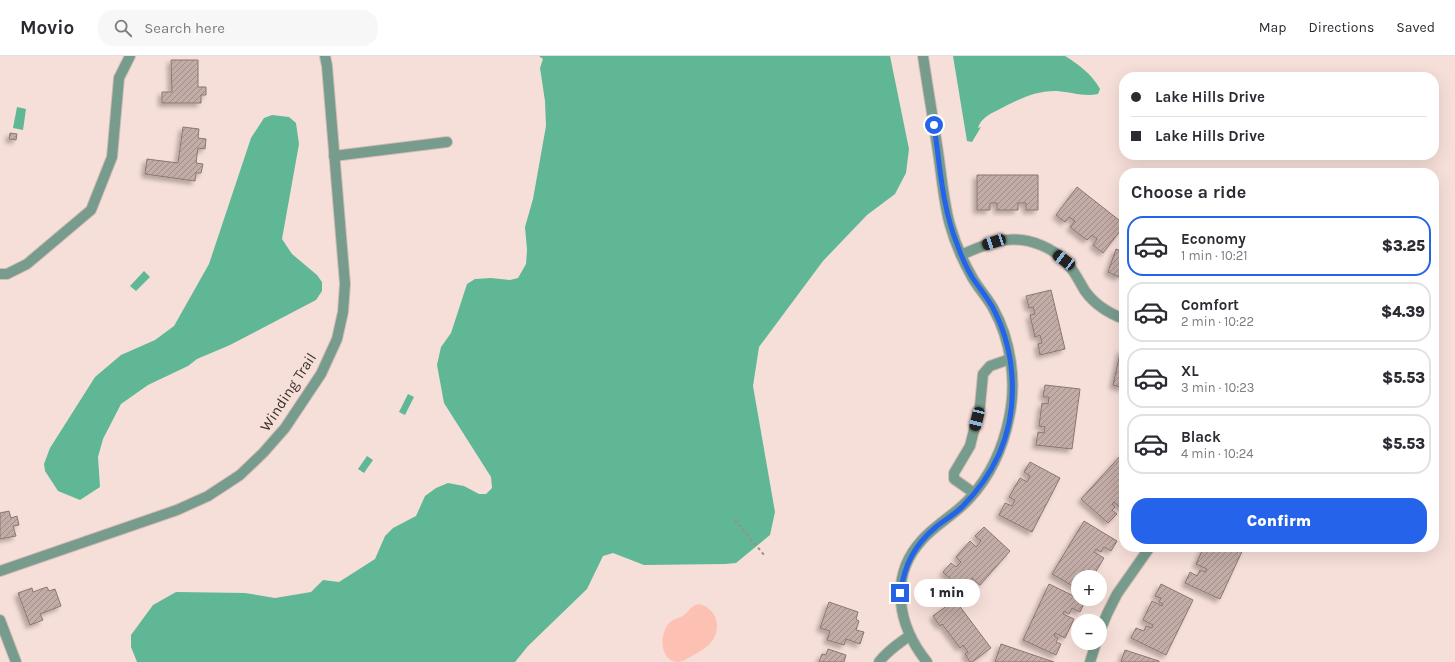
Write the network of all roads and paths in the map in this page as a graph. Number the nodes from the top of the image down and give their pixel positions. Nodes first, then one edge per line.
1 (130, 56) edge
2 (325, 56) edge
3 (923, 56) edge
4 (447, 142) dead end
5 (334, 156) junction
6 (961, 255) junction
7 (0, 274) edge
8 (1119, 317) edge
9 (1010, 359) junction
10 (974, 493) junction
11 (735, 520) dead end
12 (1146, 552) edge
13 (765, 556) dead end
14 (0, 572) edge
15 (1107, 614) edge
16 (0, 620) edge
17 (909, 636) junction
18 (1094, 650) edge
19 (16, 662) edge
20 (879, 662) edge
21 (927, 662) edge
22 (1090, 662) edge

1 - 7 street
2 - 5 street, Winding Trail
3 - 6 street
4 - 5 street
5 - 14 street, Winding Trail
6 - 8 street
6 - 9 street
9 - 10 street
9 - 10 street
10 - 17 street
11 - 13 path
12 - 15 street
16 - 19 street
17 - 20 street
17 - 21 street
18 - 22 street

